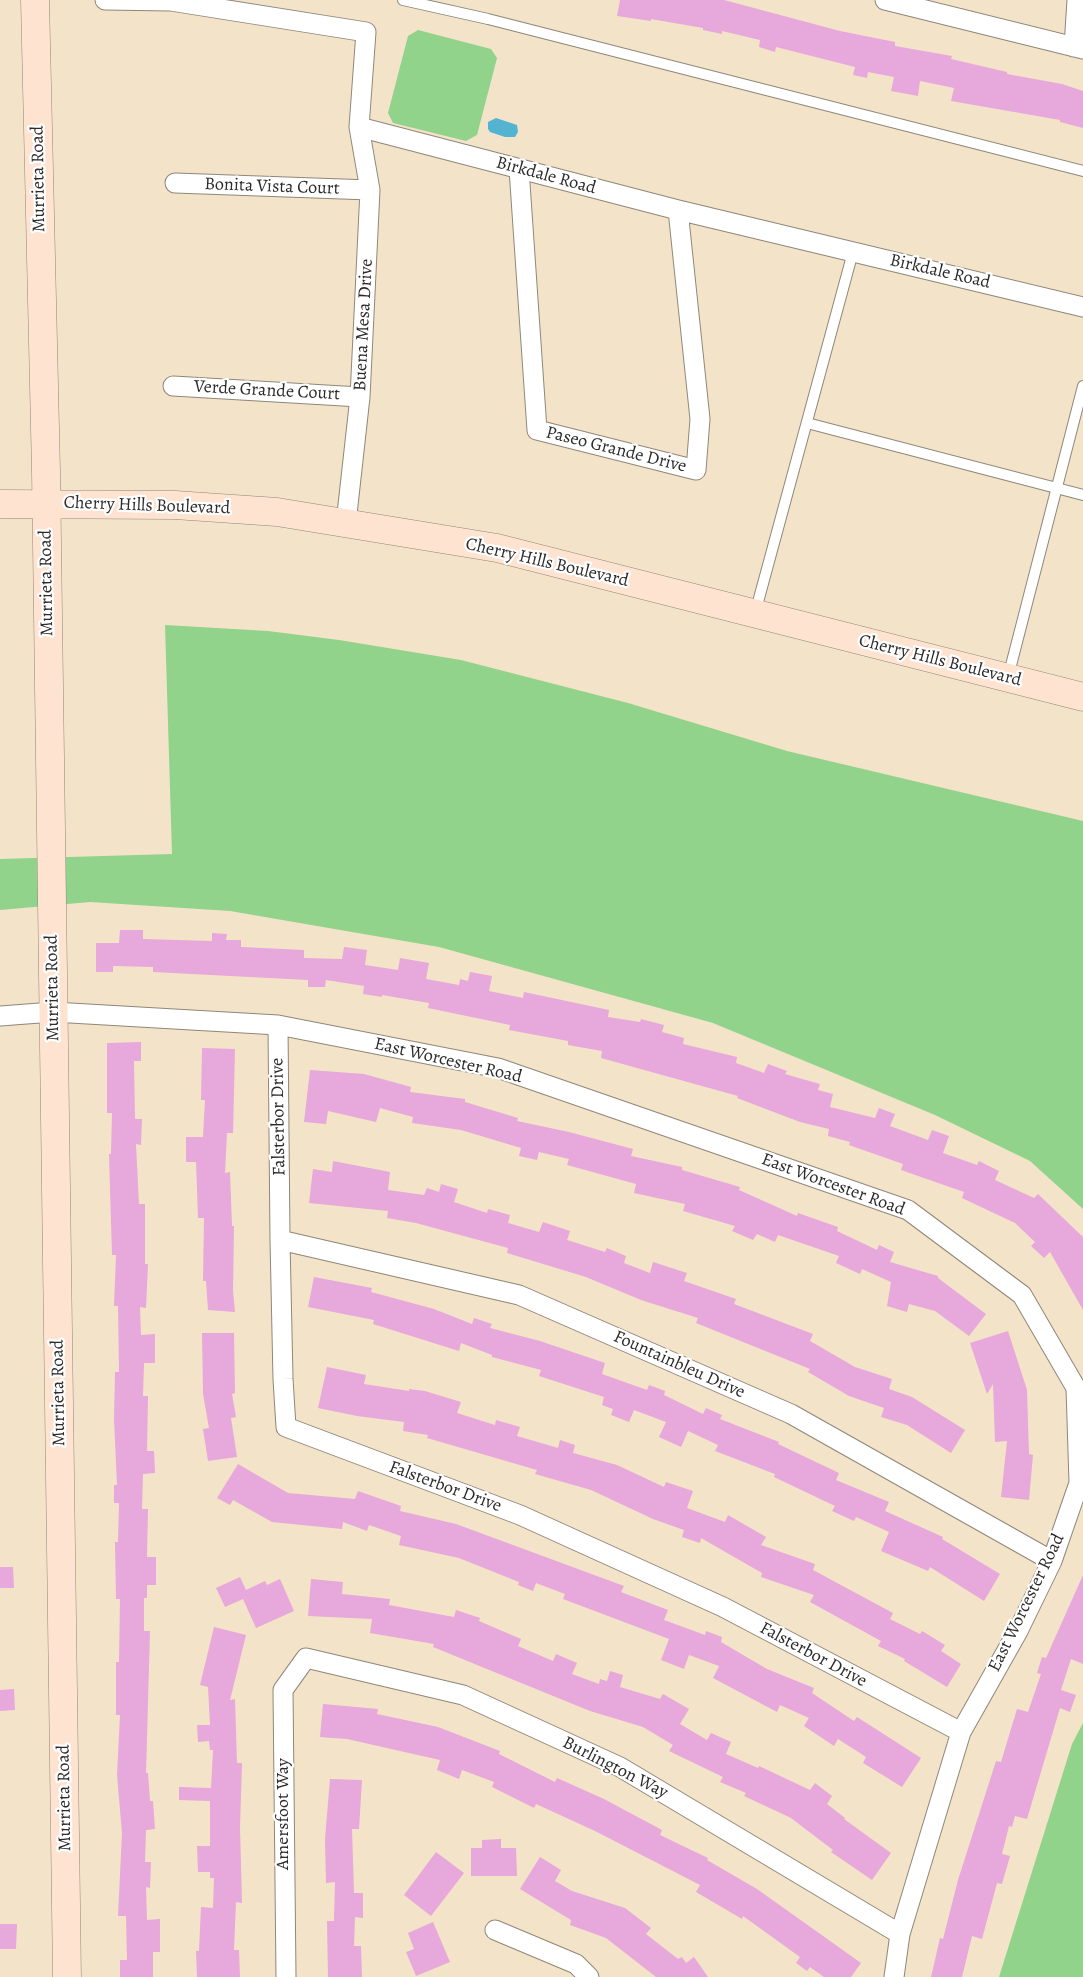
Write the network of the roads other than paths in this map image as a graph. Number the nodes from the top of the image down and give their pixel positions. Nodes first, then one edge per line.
1 (35, 0) edge
2 (105, 0) edge
3 (402, 0) edge
4 (885, 0) edge
5 (1077, 0) edge
6 (1078, 48) edge
7 (359, 127) junction
8 (519, 169) junction
9 (1083, 171) edge
10 (175, 183) dead end
11 (370, 190) junction
12 (678, 210) junction
13 (853, 252) junction
14 (1083, 307) edge
15 (173, 386) dead end
16 (1083, 386) edge
17 (360, 397) junction
18 (807, 423) junction
19 (1057, 488) junction
20 (1083, 495) edge
21 (0, 504) edge
22 (46, 504) junction
23 (346, 523) junction
24 (755, 614) junction
25 (1008, 678) junction
26 (1083, 697) edge
27 (53, 1012) junction
28 (0, 1016) edge
29 (278, 1025) junction
30 (280, 1240) junction
31 (1052, 1561) junction
32 (306, 1658) joint
33 (961, 1732) junction
34 (495, 1930) dead end
35 (900, 1934) junction
36 (67, 1977) edge
37 (286, 1977) edge
38 (589, 1977) edge
39 (894, 1977) edge

1 - 22 main road, Murrieta Road
2 - 7 street
3 - 9 lane
4 - 6 street
5 - 6 street
7 - 8 street, Birkdale Road
7 - 11 street, Buena Mesa Drive
8 - 12 street, Birkdale Road
8 - 12 street, Paseo Grande Drive
10 - 11 street, Bonita Vista Court
11 - 17 street, Buena Mesa Drive
12 - 13 street, Birkdale Road
13 - 14 street, Birkdale Road
13 - 18 lane
15 - 17 street, Verde Grande Court
16 - 19 lane
17 - 23 street, Buena Mesa Drive
18 - 19 lane
18 - 24 lane
19 - 20 lane
19 - 25 lane
21 - 22 main road, Cherry Hills Boulevard
22 - 23 main road, Cherry Hills Boulevard
22 - 27 main road, Murrieta Road
23 - 24 main road, Cherry Hills Boulevard
24 - 25 main road, Cherry Hills Boulevard
25 - 26 main road, Cherry Hills Boulevard
27 - 28 street, East Worcester Road
27 - 29 street, East Worcester Road
27 - 36 main road, Murrieta Road
29 - 30 street, Falsterbor Drive
29 - 31 street, East Worcester Road
30 - 31 street, Fountainbleu Drive
30 - 33 street, Falsterbor Drive
31 - 33 street, East Worcester Road
32 - 35 street, Burlington Way
32 - 37 street, Amersfoot Way
33 - 35 street, East Worcester Road
34 - 38 street
35 - 39 street, East Worcester Road

